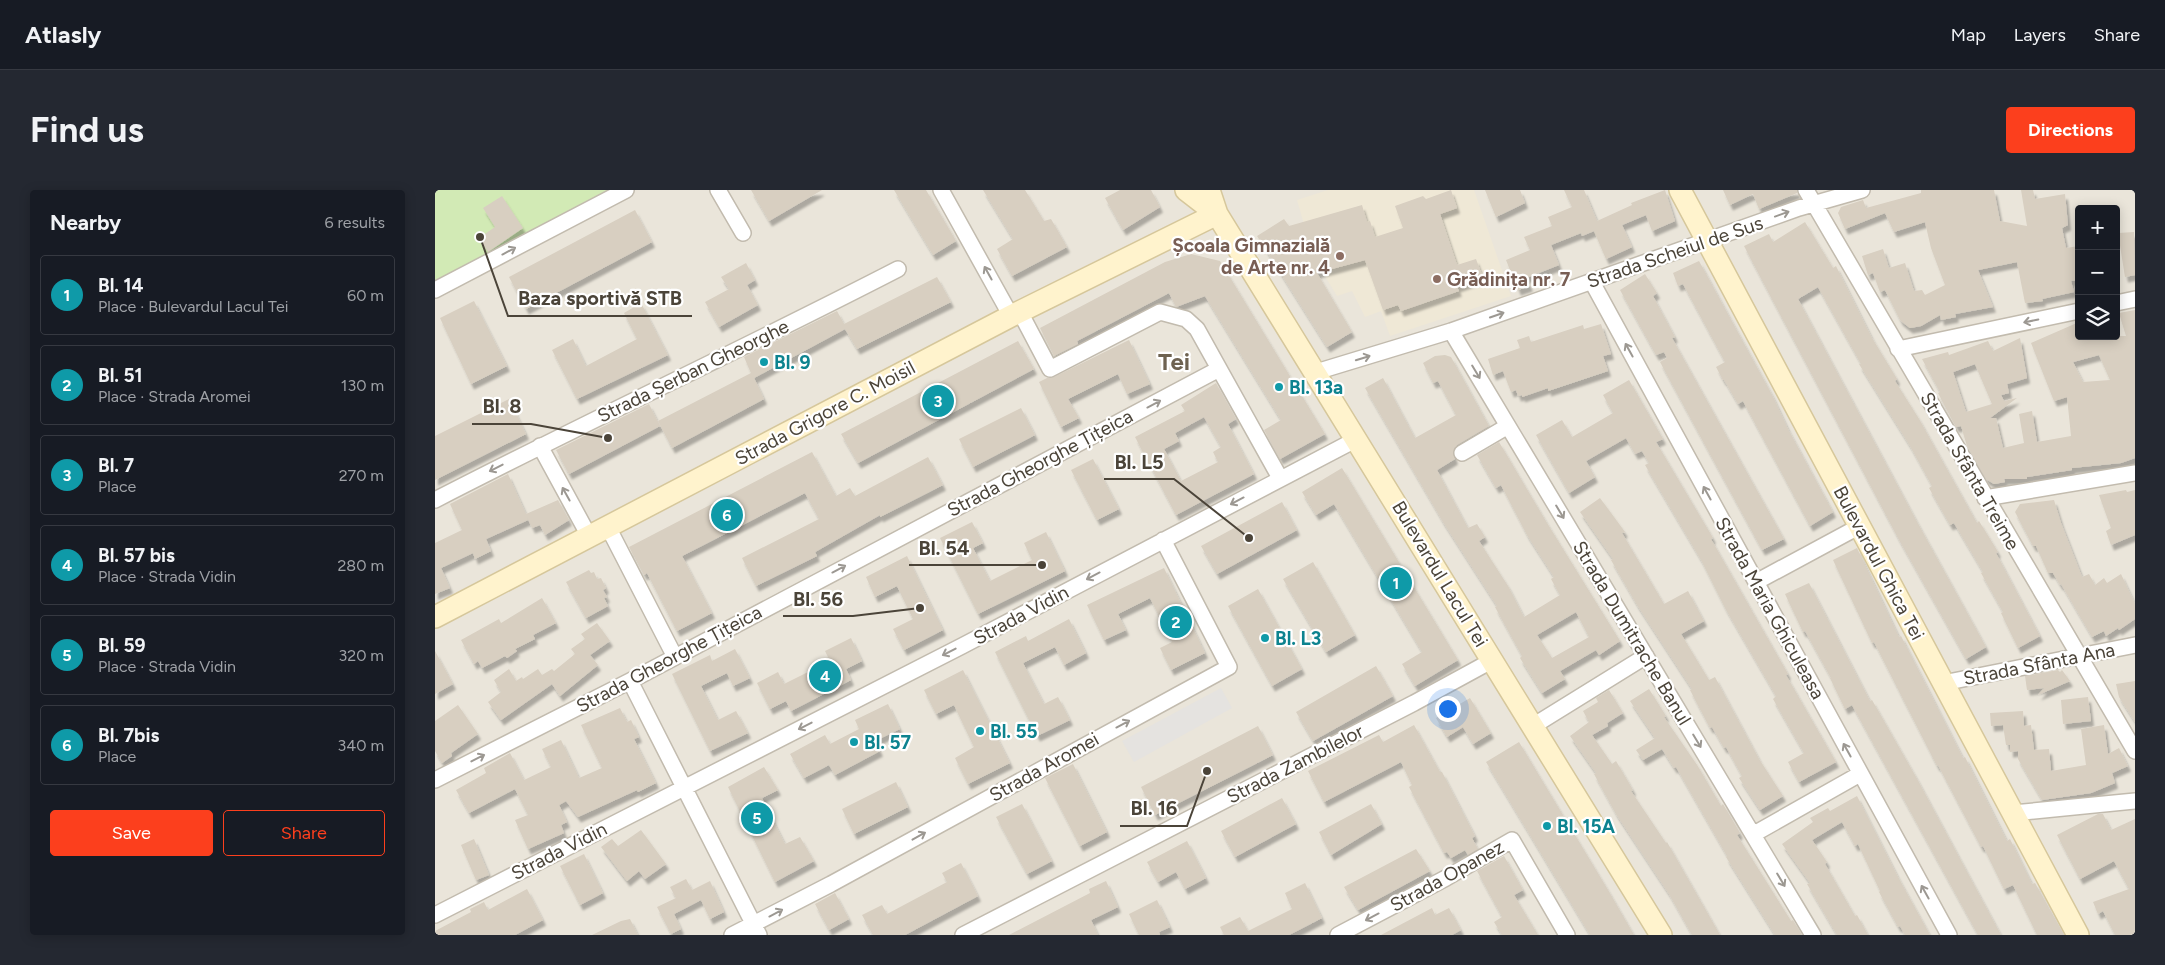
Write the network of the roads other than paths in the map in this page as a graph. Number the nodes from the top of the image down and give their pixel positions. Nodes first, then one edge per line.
1 (626, 190) edge
2 (718, 190) edge
3 (941, 190) edge
4 (1186, 190) edge
5 (1209, 190) edge
6 (1680, 190) edge
7 (1862, 190) edge
8 (1810, 197) edge
9 (1217, 214) junction
10 (743, 233) dead end
11 (1707, 241) junction
12 (898, 269) dead end
13 (1591, 282) junction
14 (435, 290) edge
15 (2135, 299) edge
16 (2120, 302) edge
17 (2075, 312) edge
18 (1016, 314) junction
19 (1451, 331) junction
20 (1898, 349) junction
21 (1219, 369) junction
22 (1316, 372) junction
23 (1508, 426) junction
24 (1357, 438) junction
25 (540, 446) junction
26 (1462, 453) dead end
27 (2135, 473) edge
28 (1280, 478) junction
29 (1985, 498) junction
30 (435, 500) edge
31 (1860, 526) junction
32 (598, 532) junction
33 (1163, 540) junction
34 (1756, 582) junction
35 (435, 617) edge
36 (2135, 645) edge
37 (2077, 655) junction
38 (1646, 656) junction
39 (675, 657) junction
40 (1493, 660) junction
41 (630, 681) junction
42 (1943, 683) junction
43 (1533, 726) junction
44 (2135, 751) edge
45 (1860, 774) junction
46 (435, 780) edge
47 (683, 787) junction
48 (2135, 802) edge
49 (2013, 813) junction
50 (1754, 834) junction
51 (435, 915) edge
52 (757, 930) edge
53 (732, 935) edge
54 (963, 935) edge
55 (1338, 935) edge
56 (1567, 935) edge
57 (1661, 935) edge
58 (1813, 935) edge
59 (1949, 935) edge
60 (2078, 935) edge

14 -> 1 street
2 - 10 street
18 -> 3 street
4 - 9 street, Bulevardul Lacul Tei
5 - 9 street, Bulevardul Lacul Tei
6 - 11 street, Bulevardul Ghica Tei
7 - 8 street, Strada Scheiul de Sus
11 -> 8 street, Strada Scheiul de Sus
8 - 20 street, Strada Sfânta Treime
9 - 18 street, Strada Grigore C. Moisil
9 - 22 street, Bulevardul Lacul Tei
11 - 13 street, Strada Scheiul de Sus
11 - 31 street, Bulevardul Ghica Tei
12 - 25 street, Strada Șerban Gheorghe
19 -> 13 street, Strada Scheiul de Sus
34 -> 13 street, Strada Maria Ghiculeasa
15 - 16 street
17 -> 20 street
18 - 21 street
18 - 32 street, Strada Grigore C. Moisil
22 -> 19 street, Strada Scheiul de Sus
19 -> 23 street, Strada Dumitrache Banul
20 - 29 street, Strada Sfânta Treime
21 - 28 street
39 -> 21 street, Strada Gheorghe Țițeica
22 - 24 street, Bulevardul Lacul Tei
23 - 26 street
23 -> 38 street, Strada Dumitrache Banul
24 - 28 street, Strada Vidin
24 - 40 street, Bulevardul Lacul Tei
25 -> 30 street, Strada Șerban Gheorghe
32 -> 25 street
27 - 29 street
28 -> 33 street, Strada Vidin
29 - 37 street, Strada Sfânta Treime
31 - 34 street
31 - 42 street, Bulevardul Ghica Tei
32 - 35 street, Strada Grigore C. Moisil
32 - 39 street
33 -> 47 street, Strada Vidin
52 -> 33 street, Strada Aromei
45 -> 34 street, Strada Maria Ghiculeasa
36 - 37 street, Strada Sfânta Ana
37 - 42 street, Strada Sfânta Ana
37 - 44 street, Strada Sfânta Treime
38 - 43 street
38 -> 50 street, Strada Dumitrache Banul
39 - 41 street, Strada Gheorghe Țițeica
40 - 43 street, Bulevardul Lacul Tei
40 - 54 street, Strada Zambilelor
46 -> 41 street, Strada Gheorghe Țițeica
41 - 47 street
42 - 49 street, Bulevardul Ghica Tei
43 - 57 street, Bulevardul Lacul Tei
45 - 50 street
59 -> 45 street, Strada Maria Ghiculeasa
47 - 51 street, Strada Vidin
47 - 52 street
48 - 49 street
49 - 60 street, Bulevardul Ghica Tei
50 -> 58 street, Strada Dumitrache Banul
52 - 53 street, Strada Aromei
56 -> 55 street, Strada Opanez

